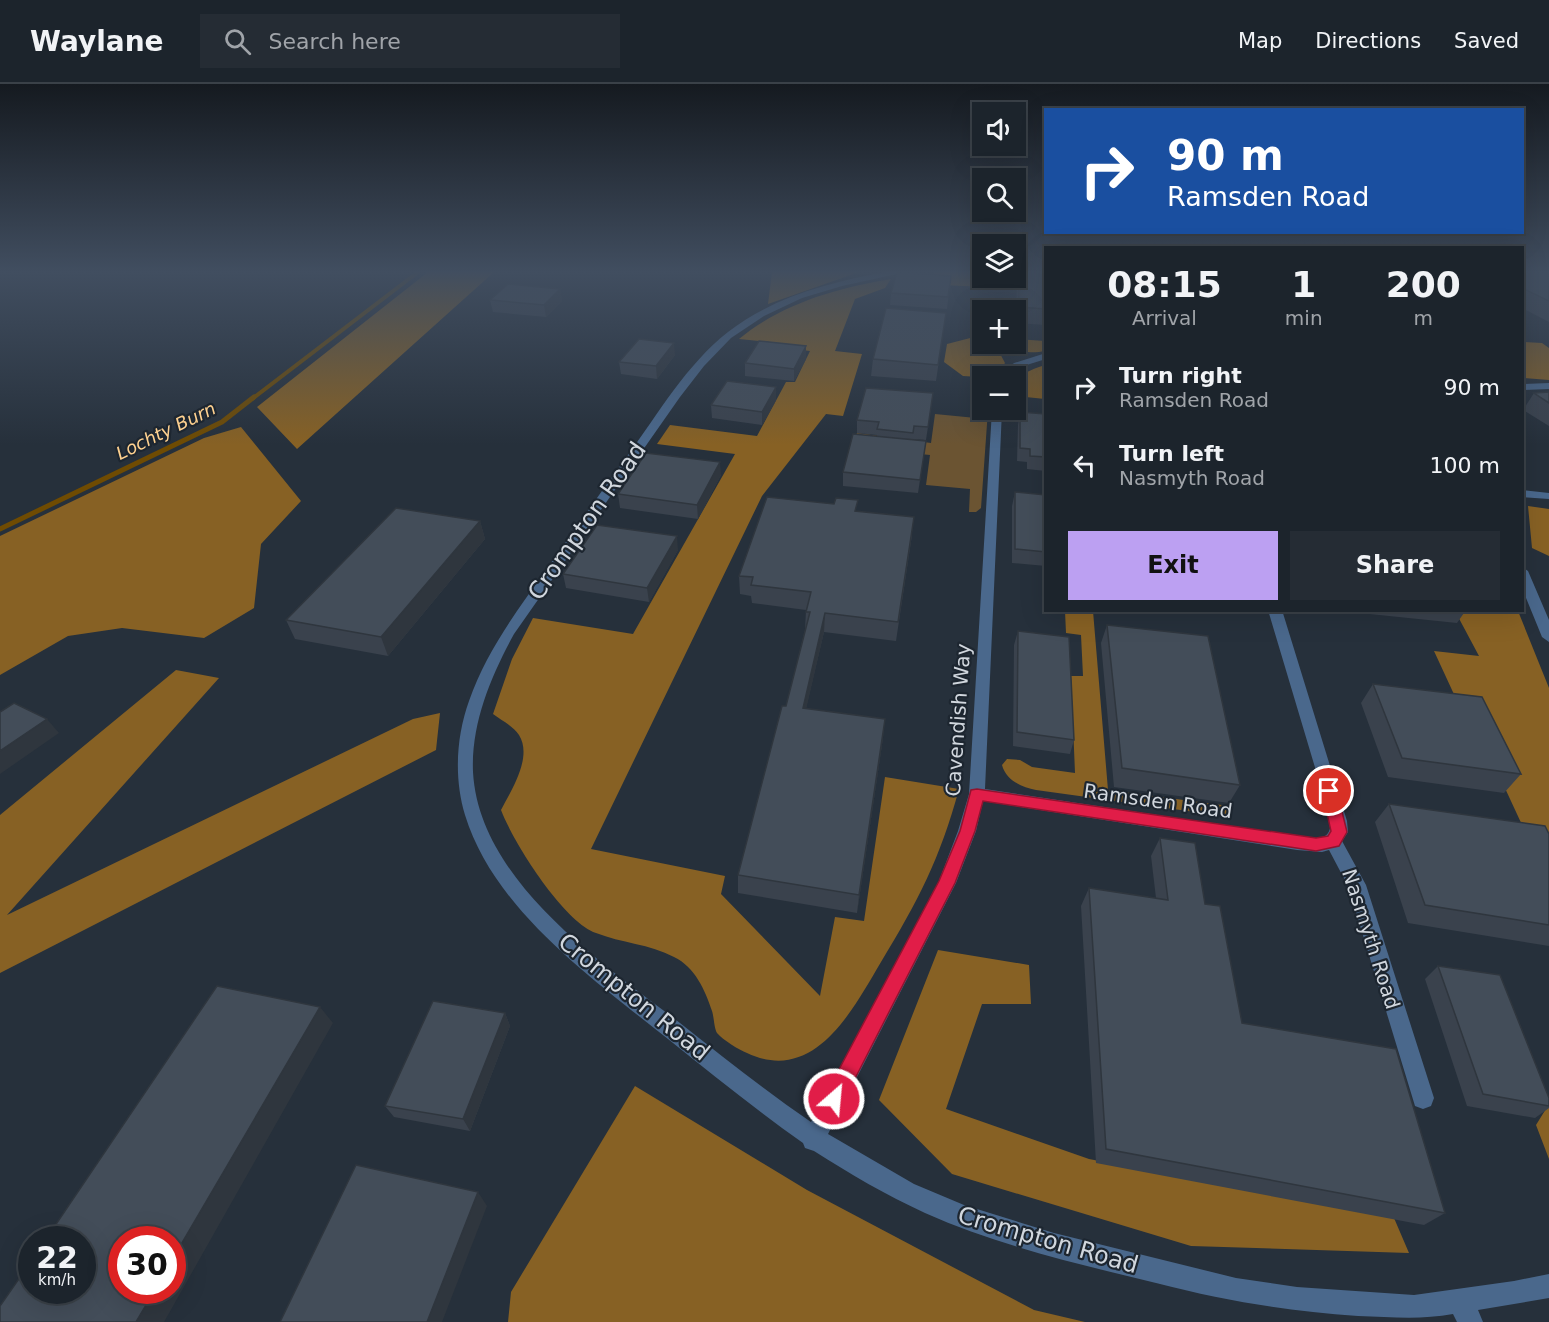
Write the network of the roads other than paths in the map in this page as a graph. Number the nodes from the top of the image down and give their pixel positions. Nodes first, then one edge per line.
1 (736, 330) edge
2 (1044, 357) edge
3 (1016, 366) edge
4 (1549, 386) edge
5 (1524, 387) edge
6 (996, 420) edge
7 (1524, 493) edge
8 (1549, 496) edge
9 (1524, 576) edge
10 (1276, 612) edge
11 (1549, 637) edge
12 (977, 794) junction
13 (1333, 842) junction
14 (1423, 1098) dead end
15 (813, 1140) junction
16 (1549, 1286) edge
17 (1465, 1311) edge

1 - 15 street, Crompton Road
2 - 3 street
4 - 5 street
6 - 12 street, Cavendish Way
7 - 8 street
9 - 11 street
10 - 13 street
12 - 13 street, Ramsden Road
12 - 15 street, Cavendish Way
13 - 14 street, Nasmyth Road
15 - 17 street, Crompton Road
16 - 17 street, Crompton Road

